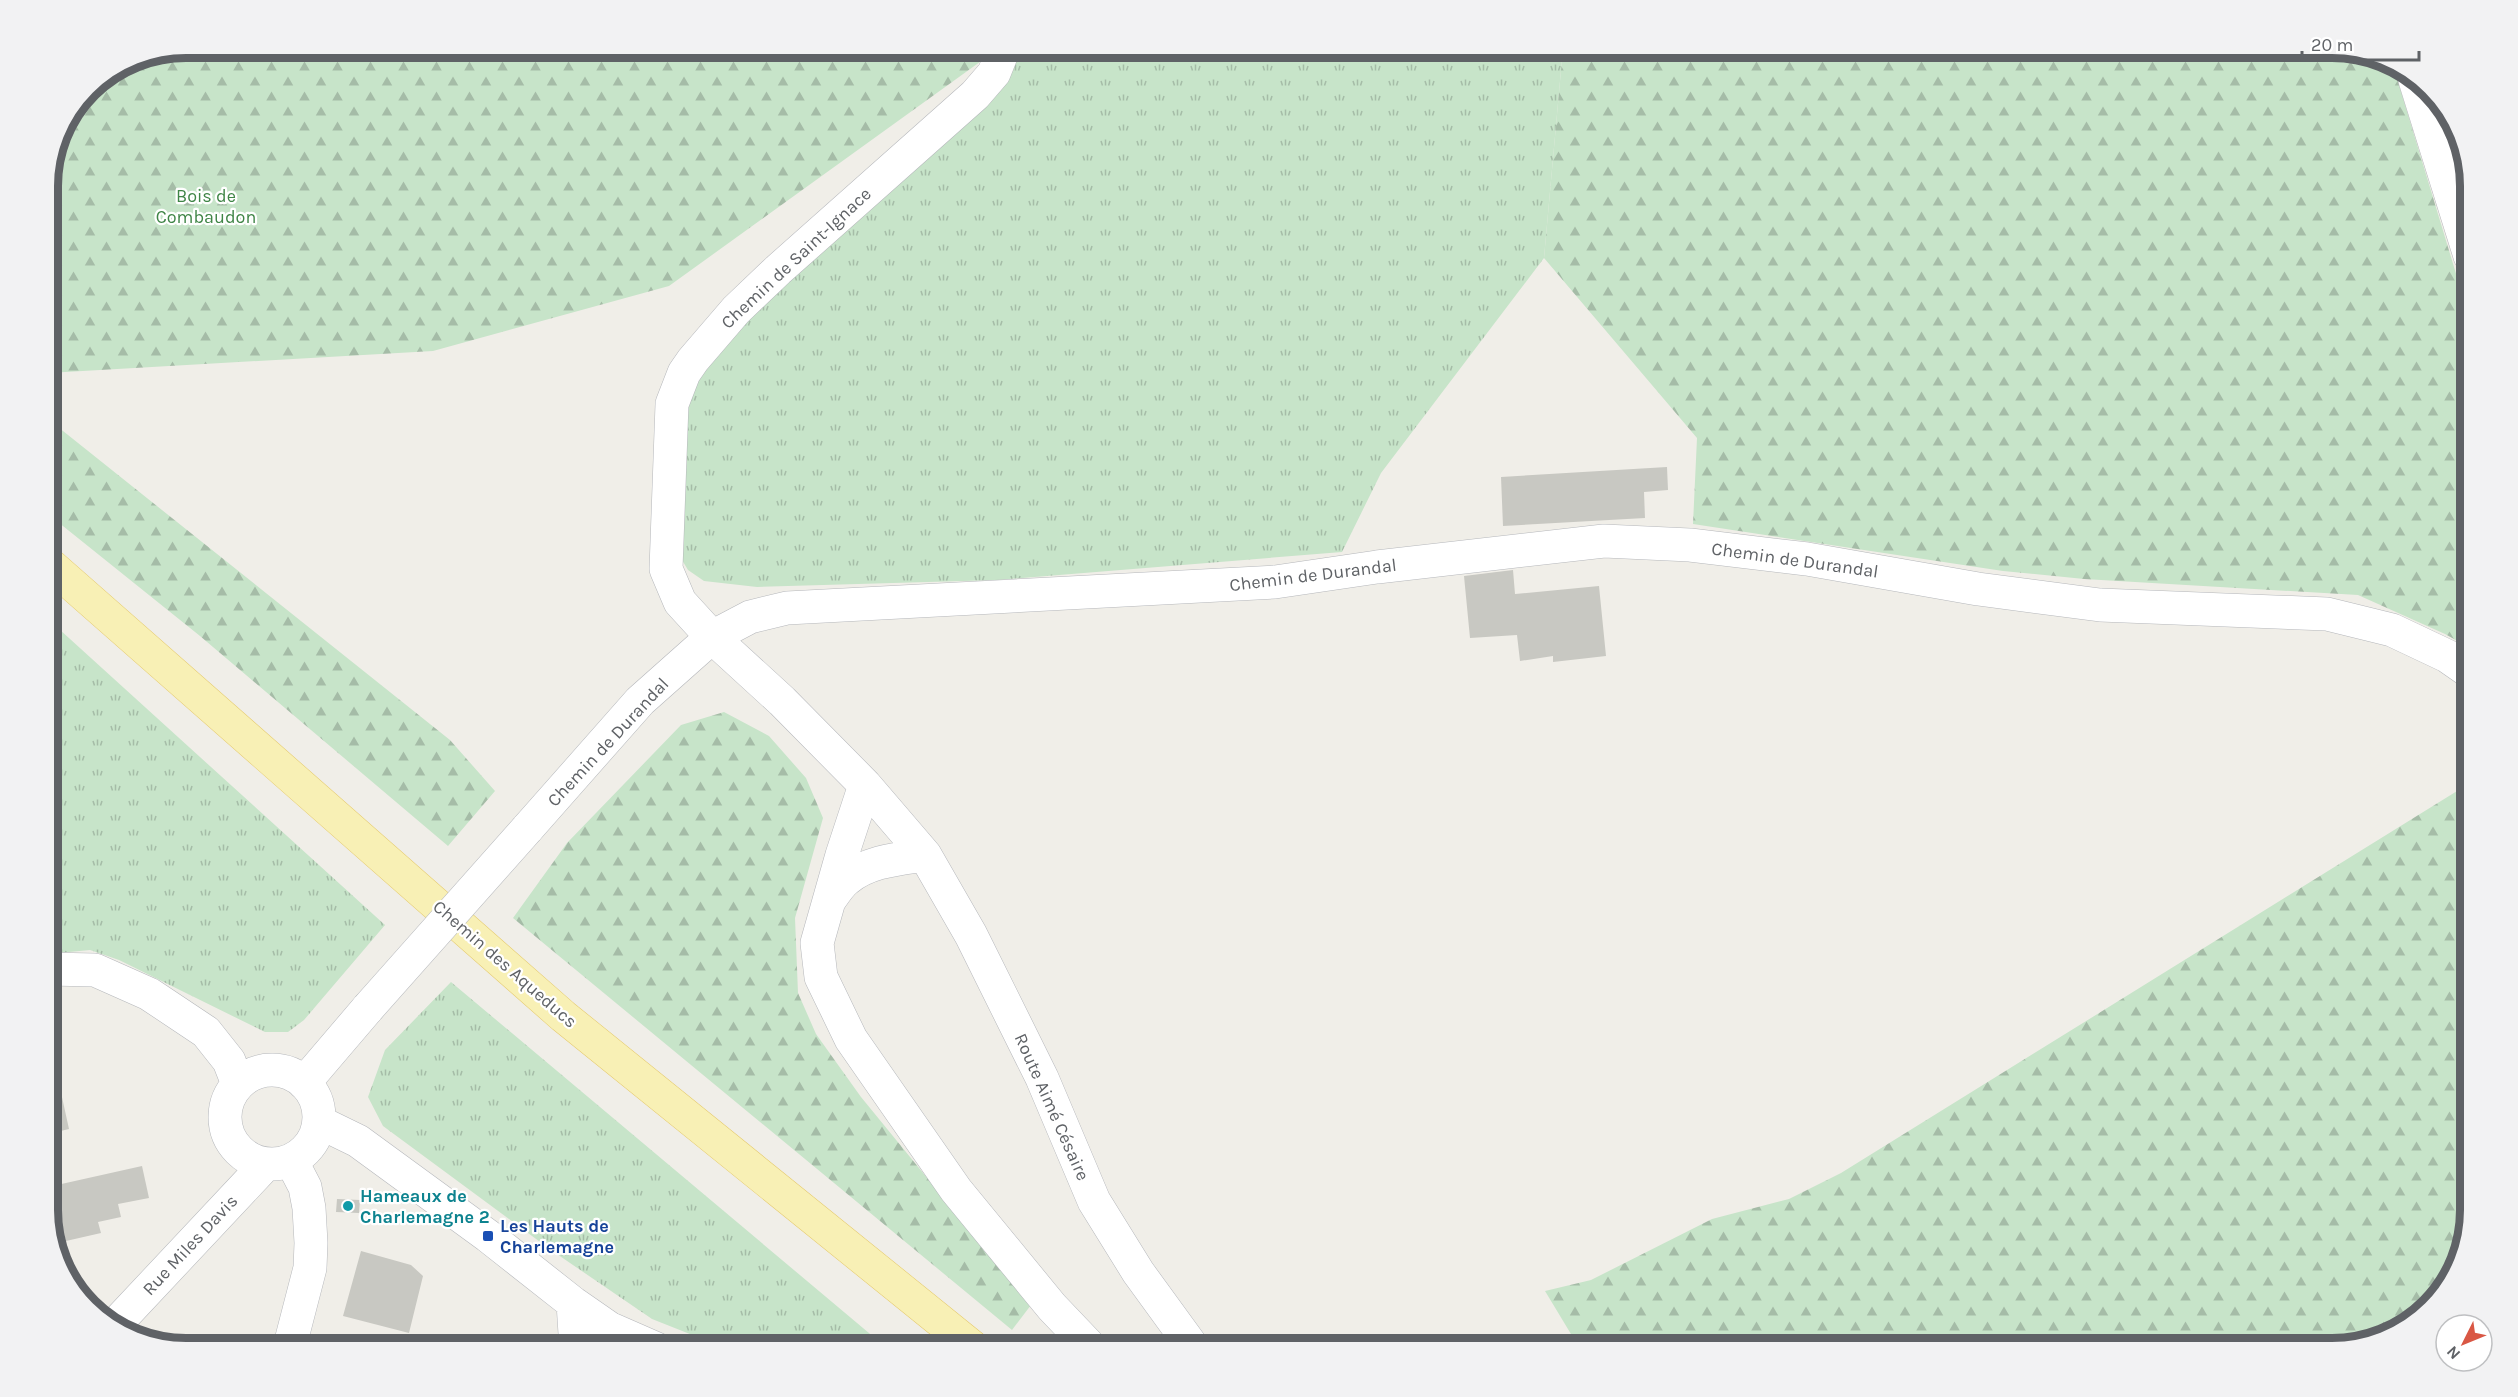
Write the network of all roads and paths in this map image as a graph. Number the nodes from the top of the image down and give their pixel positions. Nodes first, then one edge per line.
1 (1000, 58) edge
2 (2419, 93) edge
3 (2459, 221) edge
4 (59, 573) edge
5 (712, 637) junction
6 (2459, 665) edge
7 (865, 785) junction
8 (925, 855) junction
9 (827, 902) junction
10 (59, 969) edge
11 (304, 1083) junction
12 (238, 1084) junction
13 (319, 1122) junction
14 (279, 1162) junction
15 (573, 1303) junction
16 (120, 1320) edge
17 (292, 1338) edge
18 (575, 1338) edge
19 (630, 1338) edge
20 (961, 1338) edge
21 (1082, 1338) edge
22 (1186, 1338) edge

1 - 5 street, Chemin de Saint-Ignace
2 - 3 street
4 - 20 main road, Chemin des Aqueducs
5 - 6 street, Chemin de Durandal
5 - 7 street, Chemin de Saint-Ignace
5 - 11 street, Chemin de Durandal, bridge
7 - 8 street, Route Aimé Césaire
7 - 9 street
8 - 9 street
8 - 22 street, Route Aimé Césaire
9 - 21 street
10 - 12 street
11 - 12 street
11 - 13 street
12 - 14 street
13 - 14 street
13 - 15 street
14 - 16 street, Rue Miles Davis
14 - 17 street
15 - 18 street
15 - 19 street

